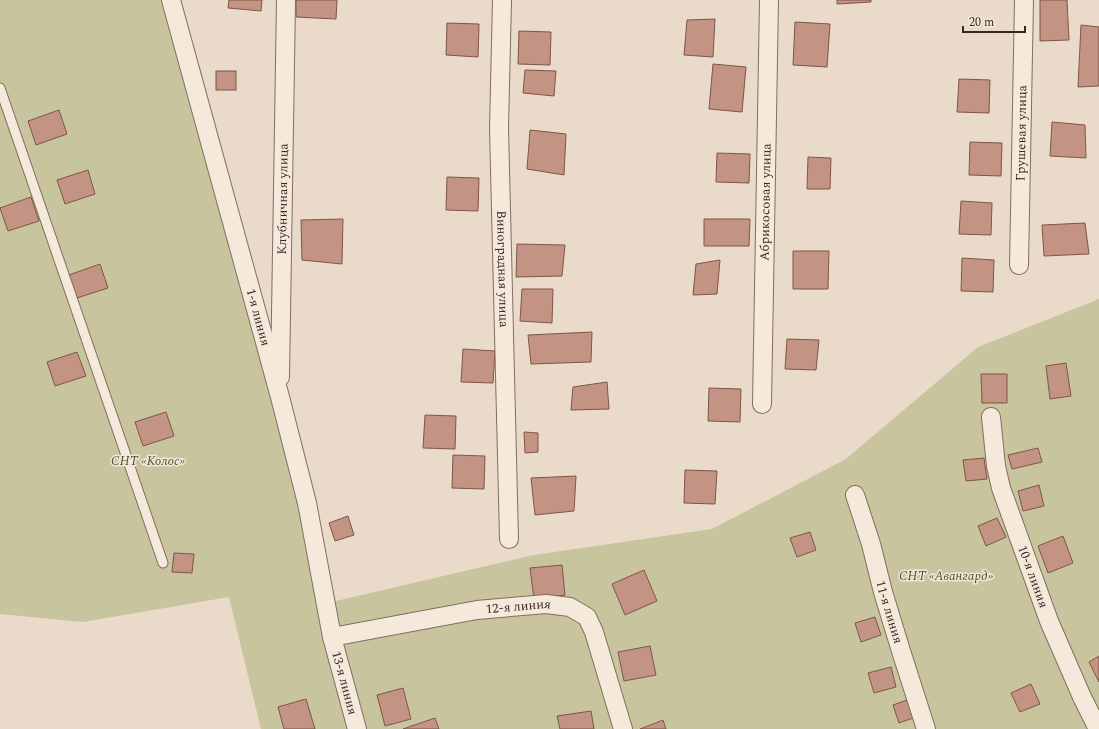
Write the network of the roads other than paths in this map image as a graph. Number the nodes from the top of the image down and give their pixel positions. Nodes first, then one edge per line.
1 (171, 0) edge
2 (286, 0) edge
3 (502, 0) edge
4 (768, 0) edge
5 (1024, 0) edge
6 (0, 88) edge
7 (1019, 265) dead end
8 (280, 397) junction
9 (762, 404) dead end
10 (990, 417) dead end
11 (855, 495) dead end
12 (509, 539) dead end
13 (163, 563) dead end
14 (332, 637) junction
15 (357, 729) edge
16 (623, 729) edge
17 (926, 729) edge
18 (1098, 729) edge

1 - 8 street, 1-я линия
2 - 8 street, Клубничная улица
3 - 12 street, Виноградная улица
4 - 9 street, Абрикосовая улица
5 - 7 street, Грушевая улица
6 - 13 lane
8 - 14 street, 1-я линия
10 - 18 street, 10-я линия
11 - 17 street, 11-я линия
14 - 15 street, 13-я линия
14 - 16 street, 12-я линия

